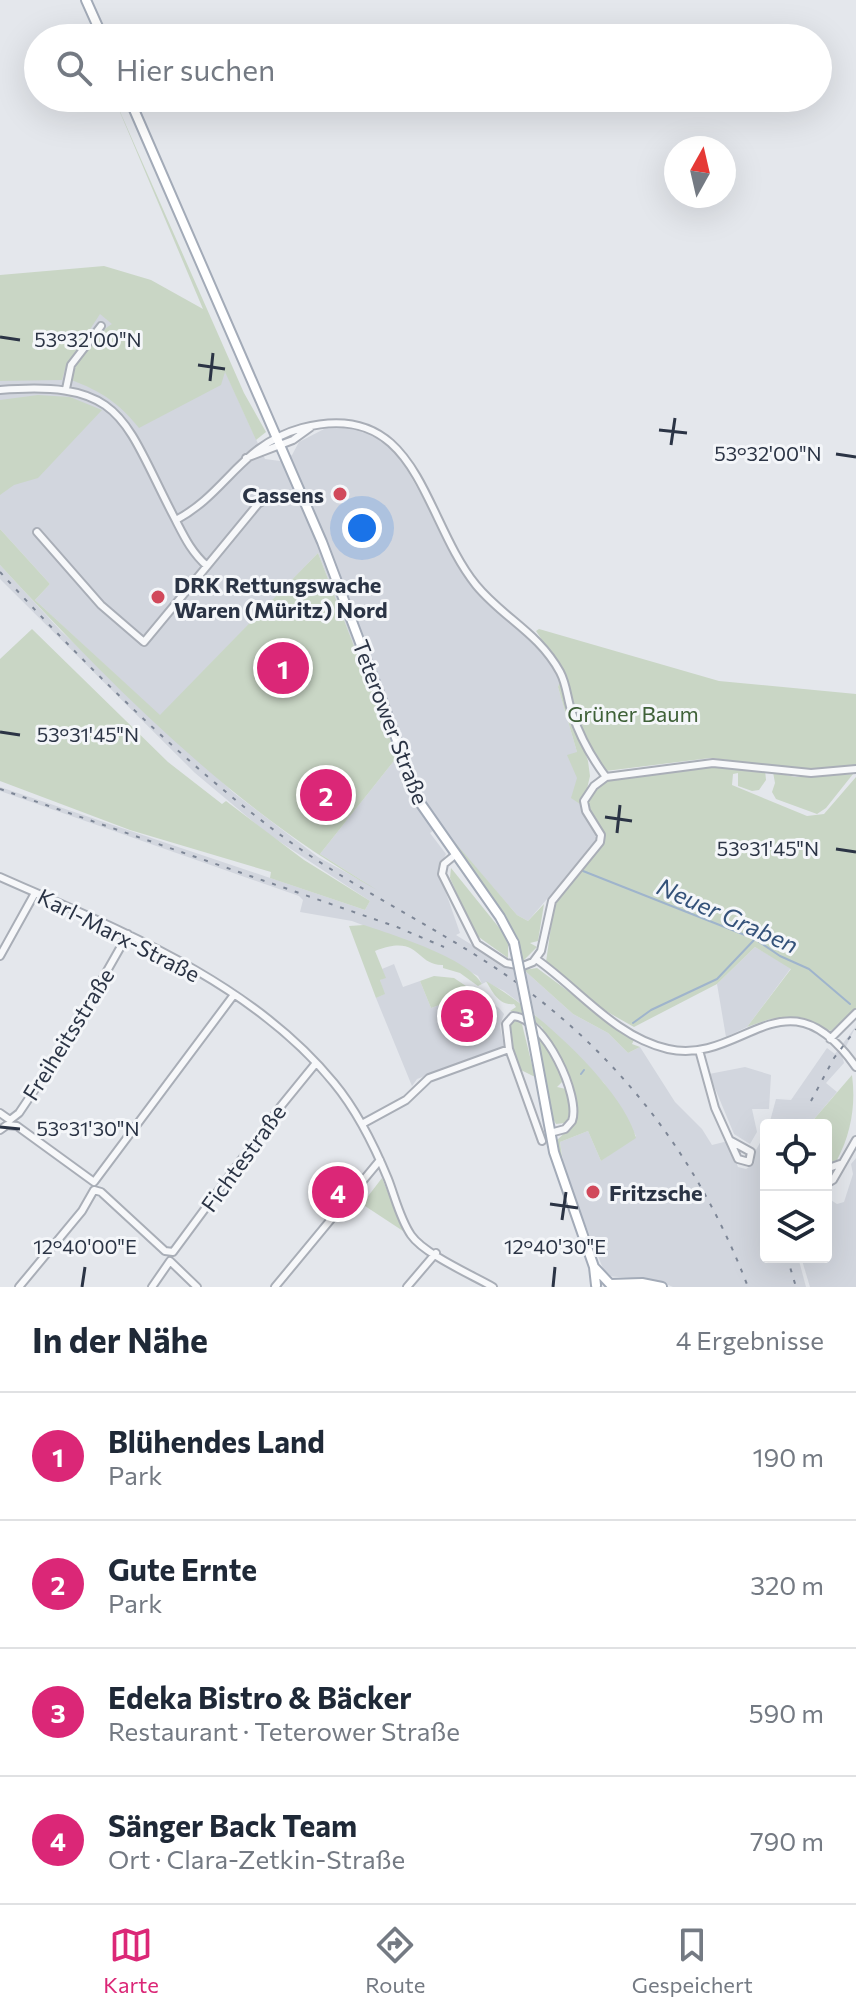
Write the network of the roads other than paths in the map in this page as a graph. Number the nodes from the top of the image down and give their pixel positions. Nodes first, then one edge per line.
1 (86, 0) edge
2 (97, 24) edge
3 (135, 112) edge
4 (101, 326) dead end
5 (66, 389) junction
6 (0, 390) edge
7 (279, 440) junction
8 (270, 497) dead end
9 (176, 520) junction
10 (37, 532) dead end
11 (207, 566) junction
12 (856, 769) edge
13 (606, 777) junction
14 (453, 857) junction
15 (0, 877) edge
16 (35, 893) junction
17 (128, 934) junction
18 (0, 956) edge
19 (536, 959) junction
20 (233, 996) junction
21 (856, 1013) edge
22 (830, 1039) junction
23 (509, 1049) junction
24 (699, 1050) junction
25 (316, 1063) junction
26 (856, 1067) edge
27 (0, 1113) edge
28 (362, 1124) junction
29 (0, 1130) edge
30 (550, 1133) junction
31 (856, 1140) edge
32 (542, 1141) dead end
33 (731, 1141) dead end
34 (380, 1160) junction
35 (843, 1162) junction
36 (832, 1167) edge
37 (832, 1181) edge
38 (94, 1186) junction
39 (436, 1253) junction
40 (170, 1257) junction
41 (603, 1285) edge
42 (627, 1285) edge
43 (19, 1287) edge
44 (152, 1287) edge
45 (197, 1287) edge
46 (275, 1287) edge
47 (407, 1287) edge
48 (493, 1287) edge
49 (662, 1287) edge

1 - 2 main road
3 - 7 main road, Teterower Straße
4 - 5 street
5 - 6 street
5 - 9 street
7 - 9 street
7 - 13 street
7 - 14 main road, Teterower Straße
8 - 11 street
9 - 11 street
10 - 11 street
12 - 13 street
13 - 19 street
14 - 19 street
14 - 30 main road, Teterower Straße, bridge
15 - 16 street, Karl-Marx-Straße
16 - 17 street, Karl-Marx-Straße
16 - 18 street
17 - 20 street, Karl-Marx-Straße
17 - 27 street, Freiheitsstraße
19 - 24 street
20 - 25 street, Karl-Marx-Straße
20 - 38 street
21 - 22 street
22 - 24 street
22 - 26 street
23 - 28 street
23 - 30 street
23 - 32 street
24 - 33 street
25 - 28 street, Karl-Marx-Straße
25 - 40 street, Fichtestraße
28 - 34 street, Karl-Marx-Straße
29 - 38 street, Freiheitsstraße
30 - 41 main road, Teterower Straße
31 - 35 street
34 - 39 street, Karl-Marx-Straße
34 - 46 street
35 - 36 street
35 - 37 street
38 - 40 street
38 - 43 street
39 - 47 street
39 - 48 street, Karl-Marx-Straße
40 - 44 street, Fichtestraße
40 - 45 street
41 - 42 main road, Teterower Straße
42 - 49 main road, Teterower Straße

